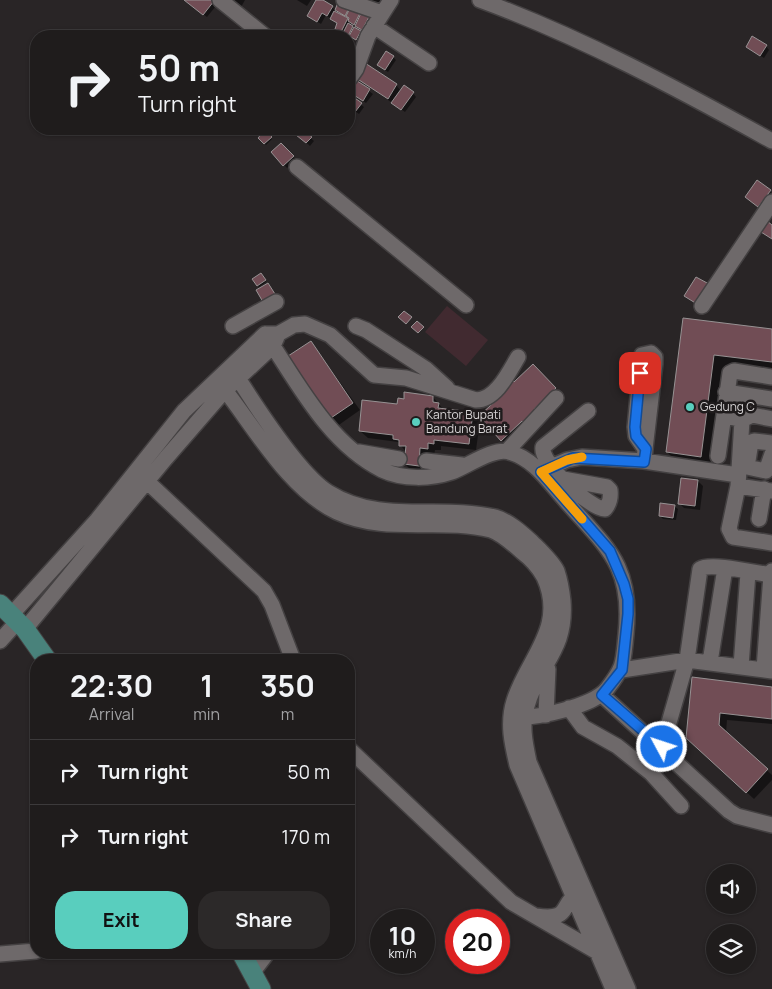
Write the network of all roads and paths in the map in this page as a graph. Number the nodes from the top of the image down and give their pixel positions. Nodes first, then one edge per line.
1 (220, 0) edge
2 (344, 0) edge
3 (390, 0) edge
4 (480, 0) edge
5 (378, 20) junction
6 (258, 30) edge
7 (429, 63) dead end
8 (355, 67) edge
9 (772, 141) edge
10 (297, 167) dead end
11 (772, 202) edge
12 (276, 302) dead end
13 (466, 305) dead end
14 (702, 306) dead end
15 (233, 326) dead end
16 (356, 326) dead end
17 (272, 338) junction
18 (518, 357) dead end
19 (235, 373) junction
20 (772, 377) edge
21 (222, 385) junction
22 (452, 392) junction
23 (726, 392) junction
24 (556, 398) dead end
25 (772, 399) edge
26 (588, 411) dead end
27 (724, 415) junction
28 (772, 419) edge
29 (742, 420) junction
30 (772, 443) edge
31 (355, 451) junction
32 (507, 451) junction
33 (772, 454) edge
34 (645, 455) junction
35 (718, 456) dead end
36 (399, 459) dead end
37 (426, 461) dead end
38 (466, 466) junction
39 (546, 470) junction
40 (135, 471) junction
41 (563, 479) dead end
42 (738, 480) junction
43 (146, 482) junction
44 (768, 490) edge
45 (759, 519) dead end
46 (772, 543) edge
47 (725, 568) junction
48 (748, 573) junction
49 (772, 573) edge
50 (14, 617) edge
51 (0, 641) edge
52 (42, 654) edge
53 (291, 654) edge
54 (687, 660) junction
55 (710, 662) junction
56 (546, 666) junction
57 (742, 666) junction
58 (622, 670) junction
59 (768, 670) edge
60 (602, 695) junction
61 (568, 708) junction
62 (546, 715) junction
63 (518, 717) junction
64 (662, 747) junction
65 (355, 756) edge
66 (681, 806) dead end
67 (772, 825) edge
68 (580, 892) junction
69 (532, 915) junction
70 (30, 952) edge
71 (598, 953) junction
72 (0, 954) edge
73 (245, 959) edge
74 (264, 959) edge
75 (257, 981) edge
76 (614, 989) edge
77 (628, 989) edge

1 - 6 street
2 - 5 street
3 - 5 street
4 - 9 street
5 - 7 street
5 - 8 street
10 - 13 street
11 - 14 street
12 - 15 street
16 - 22 street
17 - 19 street
17 - 22 street
17 - 31 street
18 - 22 street
19 - 21 street
19 - 56 street
20 - 23 street
21 - 40 street
21 - 43 street
21 - 63 street
23 - 25 street
23 - 27 street
24 - 32 street
26 - 39 street
27 - 29 street
27 - 35 street
28 - 29 street
29 - 42 street
30 - 33 street
31 - 36 street
31 - 38 street
32 - 38 street
32 - 39 street
34 - 34 street
34 - 39 street
34 - 42 street
37 - 38 street
39 - 41 street
39 - 58 street
40 - 43 street
40 - 50 street
42 - 44 street
42 - 46 street
43 - 50 street
43 - 53 street
44 - 45 street
47 - 48 street
47 - 54 street
47 - 55 street
48 - 49 street
48 - 57 street
49 - 59 street
50 - 51 street
50 - 52 main road
54 - 55 street
54 - 58 street
54 - 64 street
55 - 57 street
56 - 62 street
56 - 63 street
57 - 59 street
58 - 60 street
60 - 61 street
60 - 64 street
61 - 62 street
61 - 66 street
62 - 63 street
63 - 68 street
64 - 67 street
65 - 69 street
68 - 69 street
68 - 71 street
68 - 77 street
69 - 71 street
70 - 72 street
71 - 76 street
73 - 75 main road
74 - 75 street

